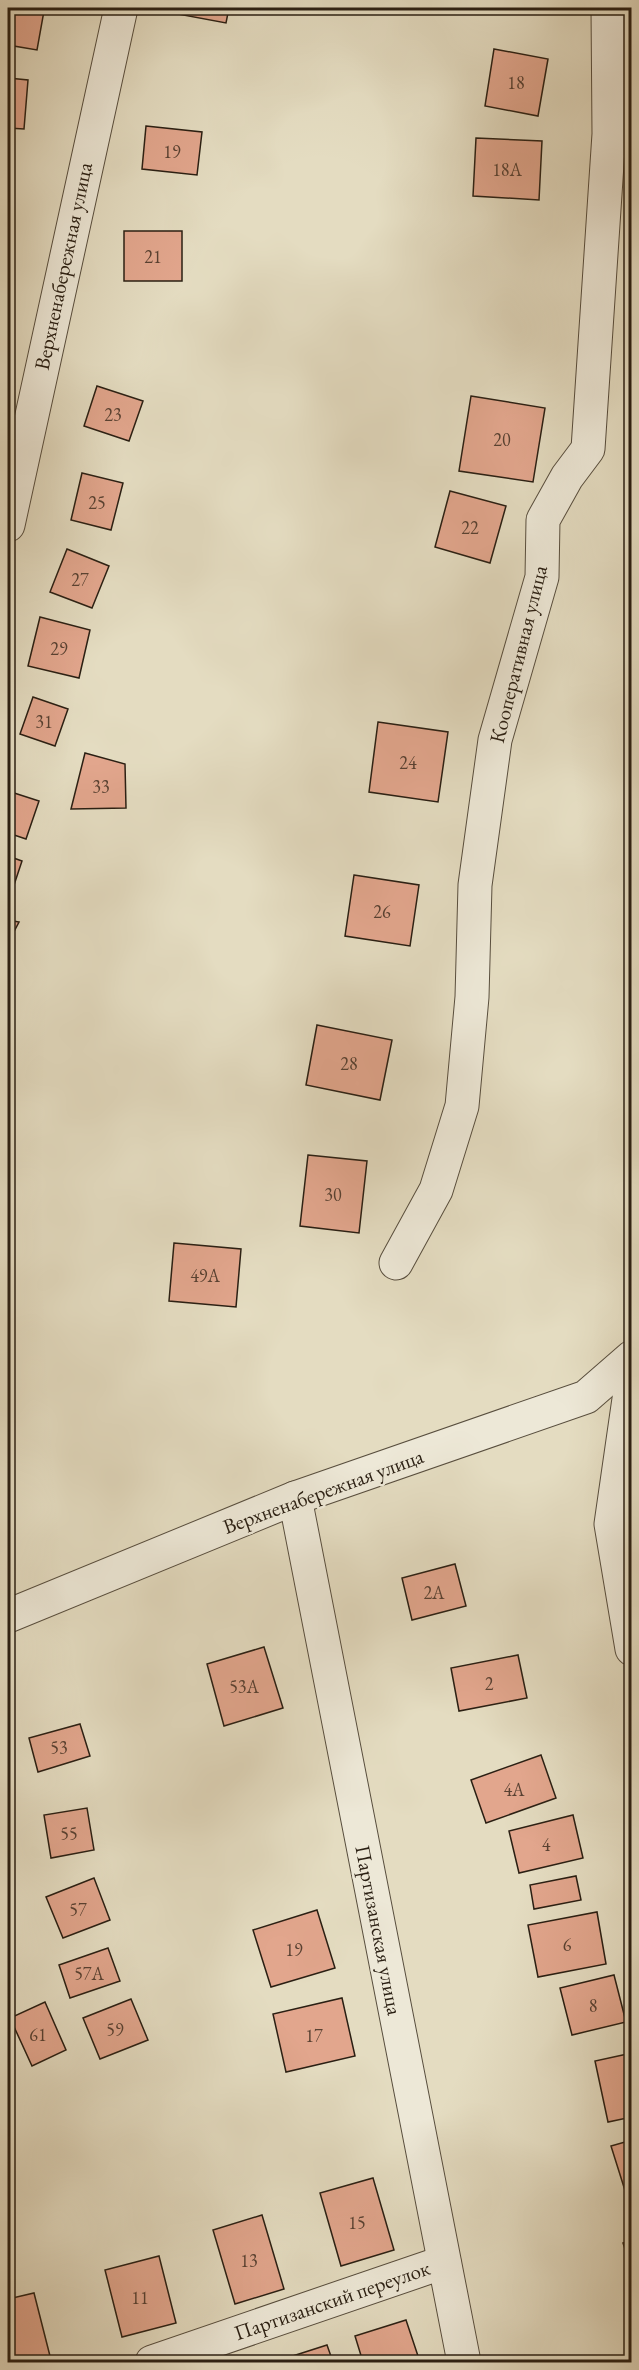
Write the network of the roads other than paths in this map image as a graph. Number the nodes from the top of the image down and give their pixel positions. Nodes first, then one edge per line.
1 (120, 8) edge
2 (608, 8) edge
3 (8, 525) edge
4 (396, 1263) dead end
5 (632, 1357) edge
6 (632, 1378) edge
7 (295, 1498) junction
8 (8, 1616) edge
9 (632, 1649) edge
10 (444, 2262) junction
11 (152, 2362) edge
12 (464, 2362) edge

1 - 3 street, Верхненабережная улица
2 - 4 street, Кооперативная улица
5 - 7 street, Верхненабережная улица
6 - 9 street
7 - 8 street, Верхненабережная улица
7 - 10 street, Партизанская улица
10 - 11 street, Партизанский переулок
10 - 12 street, Партизанская улица

